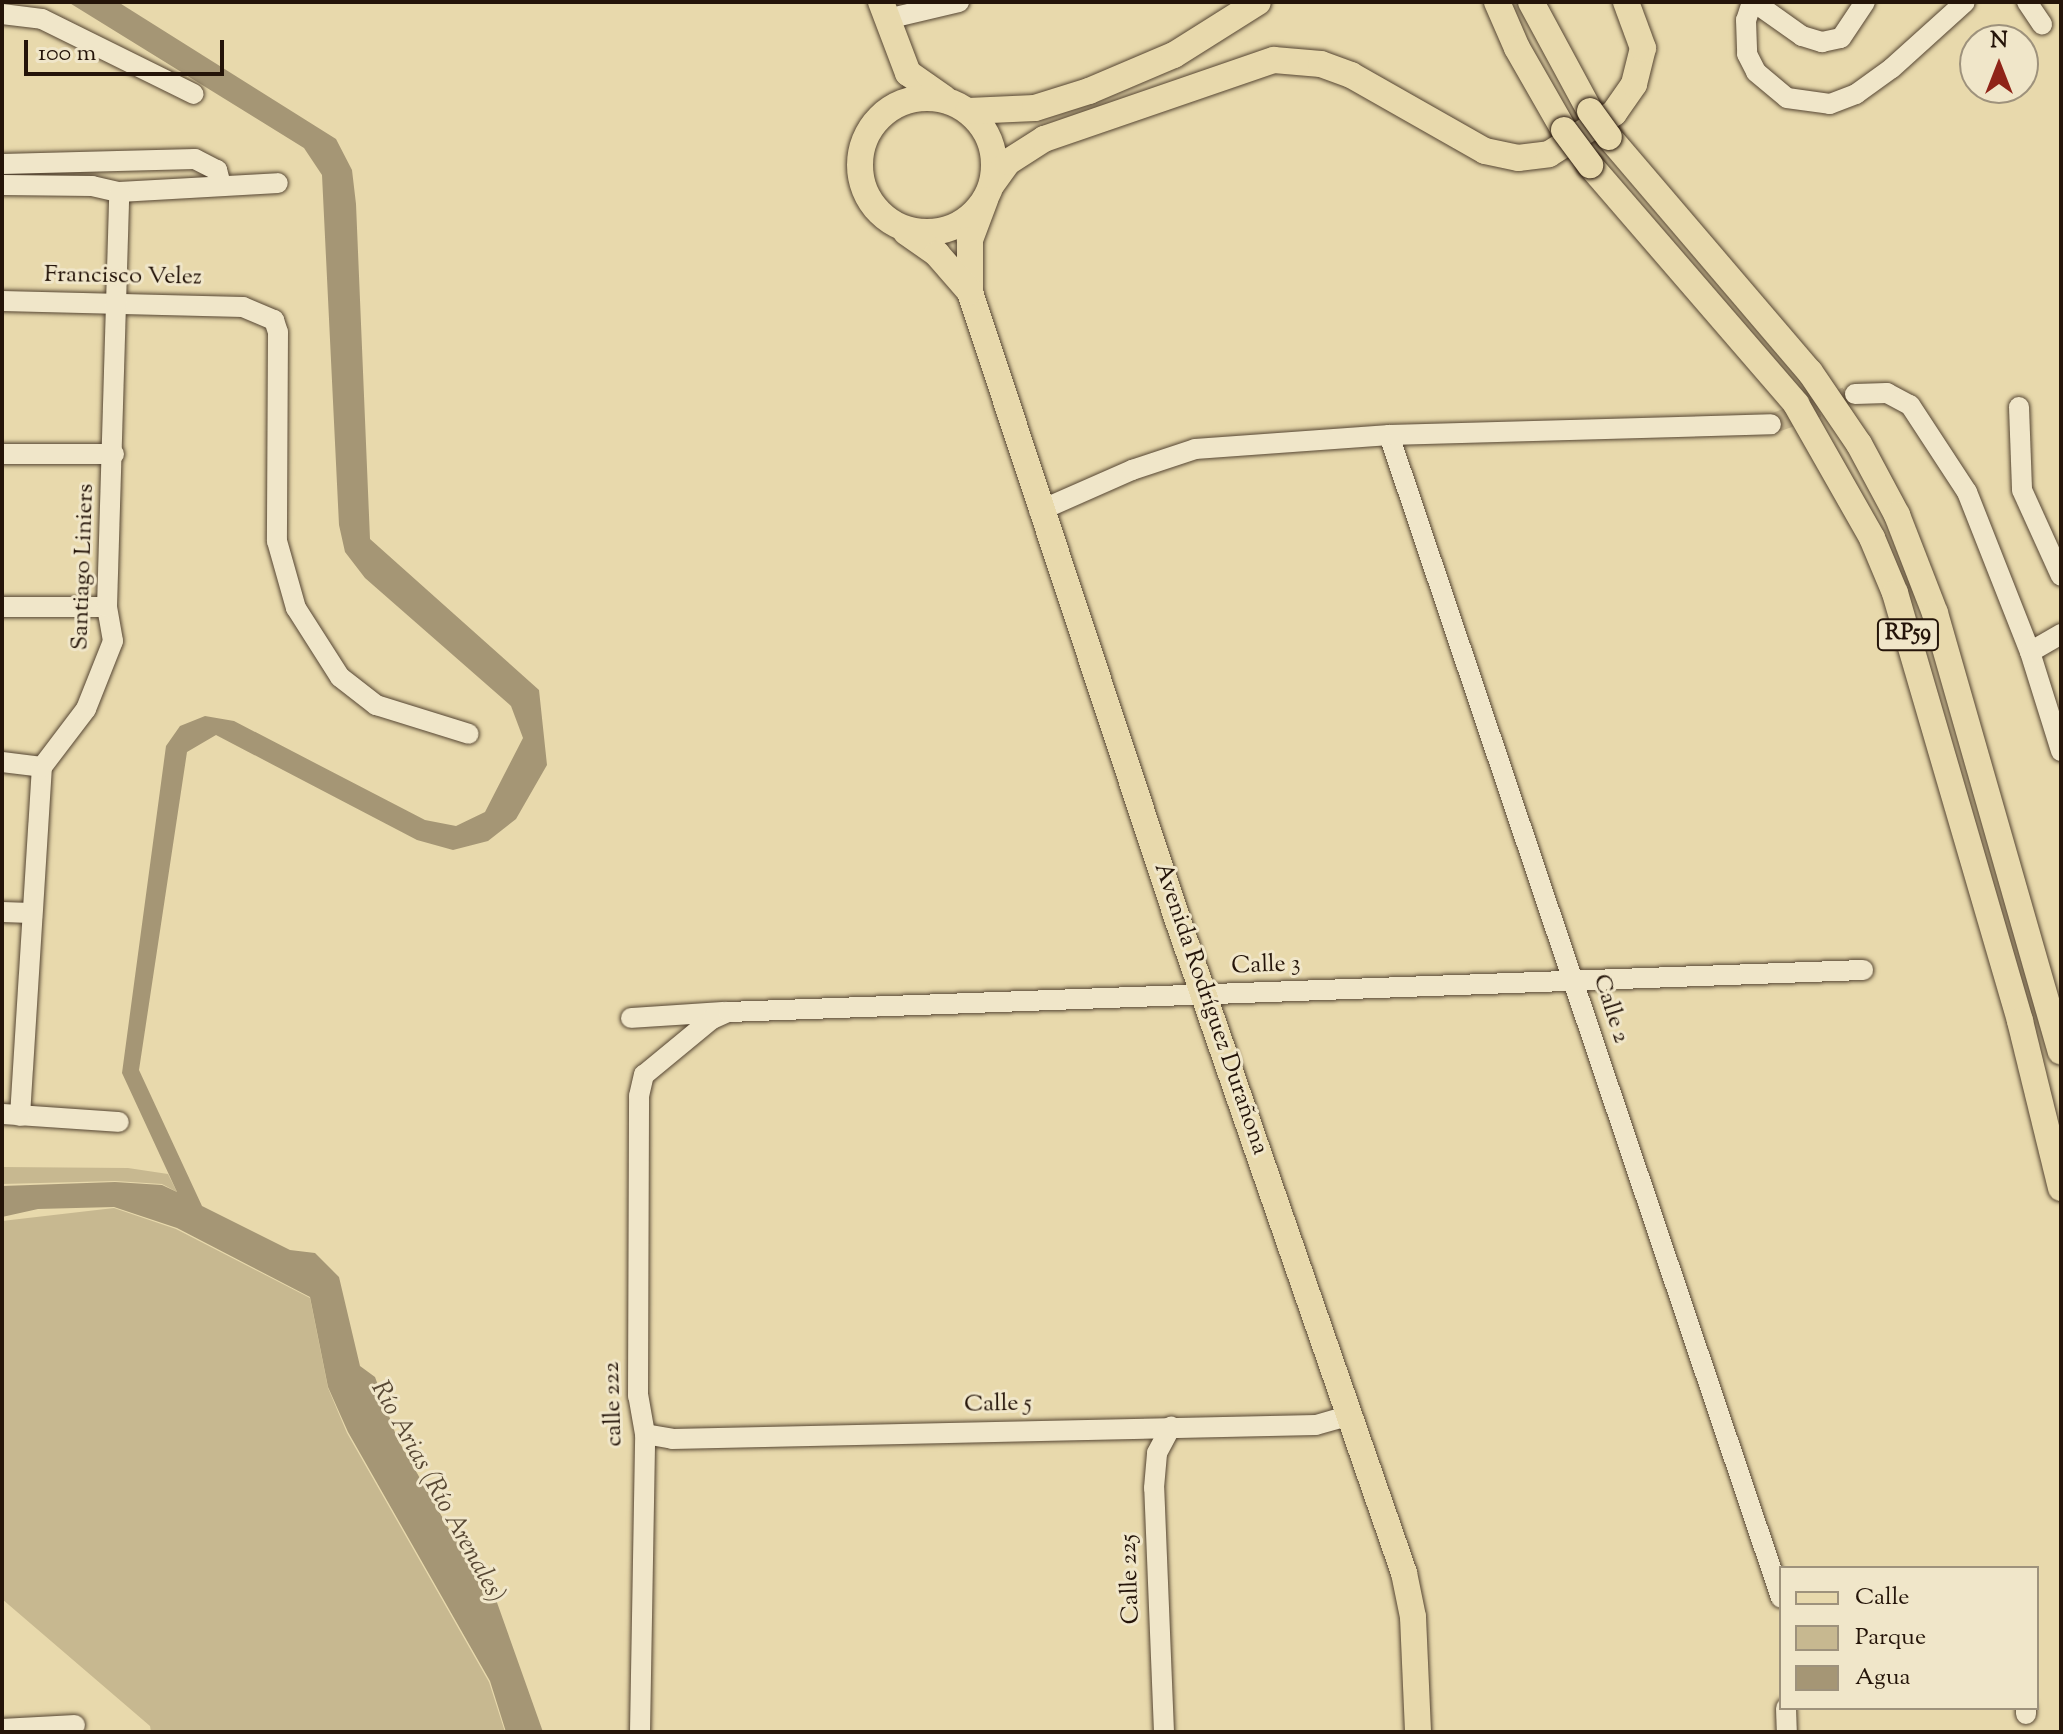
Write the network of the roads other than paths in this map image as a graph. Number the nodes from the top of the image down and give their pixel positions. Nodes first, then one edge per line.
1 (959, 2) edge
2 (1258, 2) edge
3 (1497, 2) edge
4 (1531, 2) edge
5 (1626, 2) edge
6 (1753, 2) edge
7 (1865, 2) edge
8 (1965, 2) edge
9 (2027, 2) edge
10 (884, 10) edge
11 (2, 14) edge
12 (2042, 24) dead end
13 (894, 46) junction
14 (194, 94) dead end
15 (960, 107) junction
16 (879, 118) junction
17 (2, 164) edge
18 (278, 183) dead end
19 (2, 185) edge
20 (221, 185) junction
21 (119, 192) junction
22 (989, 192) junction
23 (897, 226) junction
24 (970, 292) junction
25 (2, 301) edge
26 (118, 301) junction
27 (1855, 394) tunnel mouth
28 (2019, 407) dead end
29 (1771, 424) tunnel mouth
30 (1389, 435) junction
31 (2, 454) edge
32 (114, 454) junction
33 (1039, 511) junction
34 (2061, 576) edge
35 (2, 607) edge
36 (107, 607) junction
37 (2061, 634) edge
38 (2030, 652) junction
39 (469, 734) dead end
40 (2061, 751) edge
41 (2, 762) edge
42 (42, 767) junction
43 (2, 912) edge
44 (31, 913) junction
45 (1863, 970) dead end
46 (1573, 979) junction
47 (1203, 995) junction
48 (728, 1012) junction
49 (631, 1018) dead end
50 (2061, 1051) edge
51 (11, 1115) edge
52 (119, 1122) dead end
53 (2061, 1188) edge
54 (1350, 1415) junction
55 (1171, 1427) junction
56 (645, 1434) junction
57 (1779, 1592) edge
58 (1786, 1710) edge
59 (75, 1725) dead end
60 (15, 1730) edge
61 (640, 1732) edge
62 (1164, 1732) edge
63 (1418, 1732) edge
64 (1787, 1732) edge

1 - 10 street
2 - 15 main road
3 - 53 main road, RP59, bridge
4 - 50 main road, RP59, bridge
5 - 22 main road
6 - 7 street
6 - 8 street
9 - 12 street
10 - 13 main road
11 - 14 street
13 - 15 main road
13 - 16 main road
15 - 16 main road
15 - 22 main road
16 - 23 main road
17 - 20 street
18 - 20 street
19 - 21 street
20 - 21 street
21 - 26 street, Santiago Liniers
22 - 23 main road
22 - 24 main road
23 - 24 main road
24 - 33 main road, Avenida Rodríguez Durañona
25 - 26 street, Francisco Velez
26 - 32 street, Santiago Liniers
26 - 39 street, Francisco Velez
27 - 38 street
28 - 34 street
29 - 30 street
30 - 33 street
30 - 46 street, Calle 2
31 - 32 street
32 - 36 street, Santiago Liniers
33 - 47 main road, Avenida Rodríguez Durañona
35 - 36 street
36 - 42 street, Santiago Liniers
37 - 38 street
38 - 40 street
41 - 42 street
42 - 44 street
43 - 44 street
44 - 51 street
45 - 46 street, Calle 3
46 - 47 street, Calle 3
46 - 57 street, Calle 2
47 - 48 street, Calle 3
47 - 54 main road, Avenida Rodríguez Durañona
48 - 49 street, Calle 3
48 - 56 street, calle 222
51 - 52 street
54 - 55 street, Calle 5
54 - 63 main road, Avenida Rodríguez Durañona
55 - 56 street, Calle 5
55 - 62 street, Calle 225
56 - 61 street, calle 222
58 - 64 street
59 - 60 street

